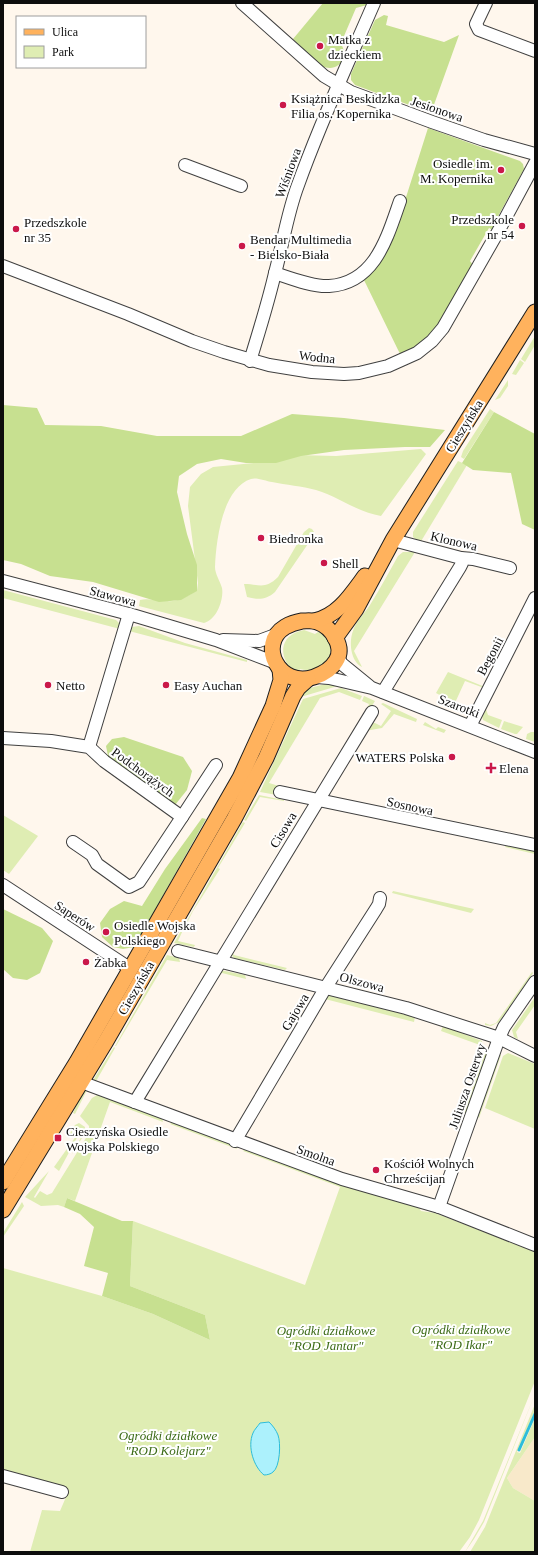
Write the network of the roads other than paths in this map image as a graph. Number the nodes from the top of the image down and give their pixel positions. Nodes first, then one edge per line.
1 (242, 3) edge
2 (374, 3) edge
3 (486, 3) edge
4 (535, 51) edge
5 (337, 85) junction
6 (535, 154) edge
7 (535, 163) edge
8 (185, 165) dead end
9 (241, 186) dead end
10 (400, 201) dead end
11 (3, 266) edge
12 (275, 273) junction
13 (535, 312) edge
14 (250, 361) junction
15 (393, 540) junction
16 (461, 558) junction
17 (510, 568) dead end
18 (3, 581) edge
19 (535, 598) edge
20 (129, 614) junction
21 (314, 621) junction
22 (278, 634) junction
23 (335, 638) junction
24 (216, 640) junction
25 (338, 658) junction
26 (278, 666) junction
27 (312, 678) junction
28 (378, 690) junction
29 (372, 712) dead end
30 (470, 726) junction
31 (3, 738) edge
32 (89, 748) junction
33 (535, 752) edge
34 (216, 765) dead end
35 (280, 792) dead end
36 (317, 801) junction
37 (182, 817) junction
38 (73, 842) dead end
39 (535, 845) edge
40 (3, 886) edge
41 (380, 898) dead end
42 (178, 951) dead end
43 (220, 962) junction
44 (131, 969) junction
45 (535, 982) edge
46 (326, 987) junction
47 (499, 1038) junction
48 (535, 1056) edge
49 (89, 1085) dead end
50 (135, 1102) junction
51 (235, 1141) junction
52 (3, 1182) edge
53 (439, 1207) junction
54 (3, 1210) edge
55 (535, 1244) edge
56 (3, 1476) edge
57 (62, 1492) dead end

1 - 5 street, Jesionowa
2 - 5 street, Wiśniowa
3 - 4 street
5 - 6 street, Jesionowa
5 - 12 street, Wiśniowa
7 - 14 street, Wodna
8 - 9 street
10 - 12 street
11 - 14 street, Wodna
12 - 14 street, Wiśniowa
13 - 15 main road, Cieszyńska
15 - 16 street, Klonowa
15 - 21 main road, Cieszyńska
15 - 23 main road, Cieszyńska
16 - 17 street, Klonowa
16 - 28 street
18 - 20 street, Stawowa
19 - 30 street, Begonii
20 - 24 street, Stawowa
20 - 32 street
21 - 22 main road
21 - 23 main road
22 - 24 street, Stawowa
22 - 26 main road
23 - 25 main road
24 - 26 street, Stawowa
25 - 27 main road
25 - 28 street, Szarotki
26 - 27 main road
26 - 44 main road, Cieszyńska
27 - 28 street, Szarotki
27 - 54 main road, Cieszyńska
28 - 30 street, Szarotki
29 - 36 street, Cisowa
30 - 33 street, Szarotki
31 - 32 street
32 - 37 street, Podchorążych
34 - 37 street
35 - 36 street, Sosnowa
36 - 39 street, Sosnowa
36 - 43 street, Cisowa
37 - 38 street
40 - 44 street, Saperów
41 - 46 street, Gajowa
42 - 43 street, Olszowa
43 - 46 street, Olszowa
43 - 50 street
44 - 52 main road, Cieszyńska
45 - 47 street, Juliusza Osterwy
46 - 47 street, Olszowa
46 - 51 street, Gajowa
47 - 48 street, Olszowa
47 - 53 street, Juliusza Osterwy
49 - 50 street, Smolna
50 - 51 street, Smolna
51 - 53 street, Smolna
53 - 55 street, Smolna
56 - 57 street

